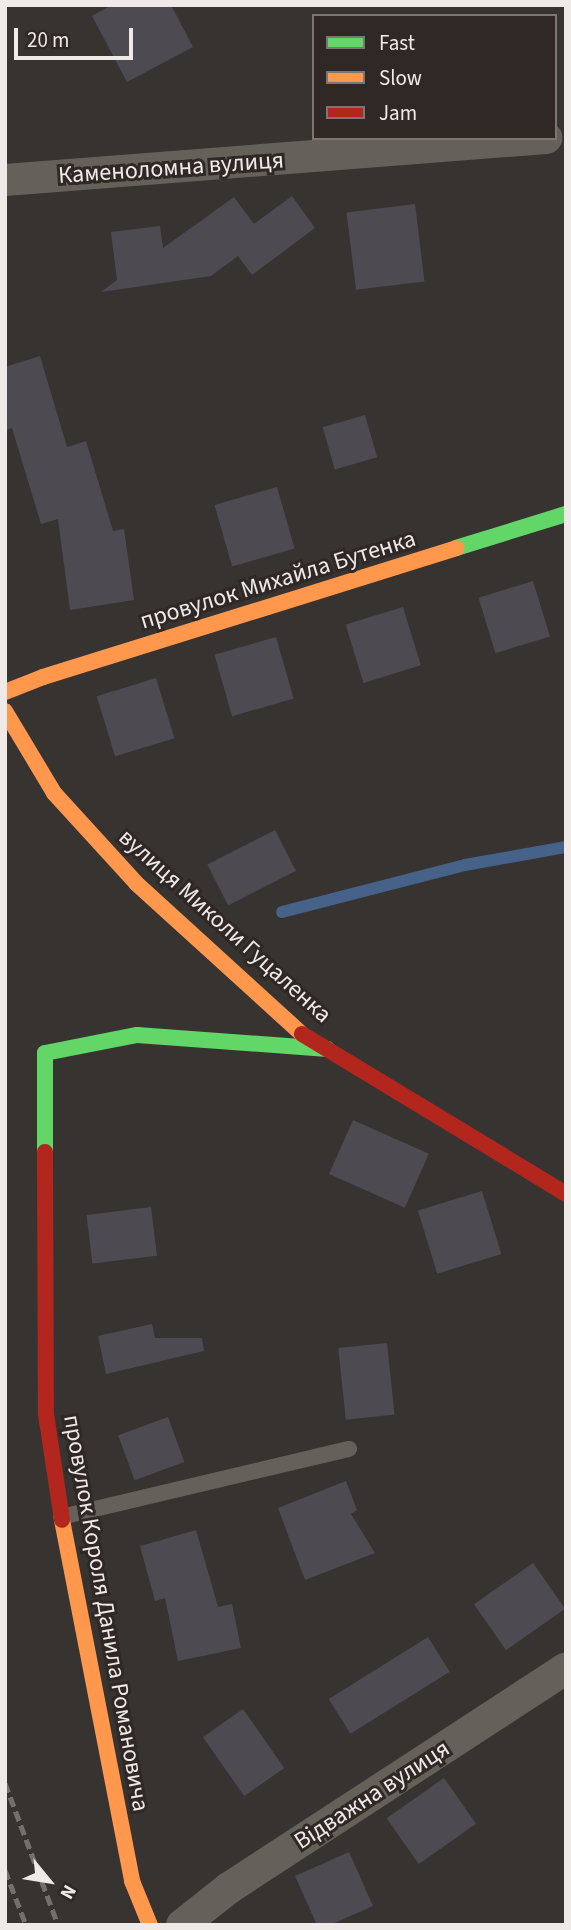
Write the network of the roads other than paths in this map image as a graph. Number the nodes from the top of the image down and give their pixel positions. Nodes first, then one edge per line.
1 (520, 140) edge
2 (5, 180) edge
3 (566, 514) edge
4 (5, 692) edge
5 (5, 711) edge
6 (327, 1049) junction
7 (566, 1194) edge
8 (349, 1449) dead end
9 (61, 1517) junction
10 (566, 1668) edge
11 (150, 1925) edge
12 (182, 1925) edge

1 - 2 street, Каменоломна вулиця
3 - 4 street, провулок Михайла Бутенка
5 - 6 street, вулиця Миколи Гуцаленка
6 - 7 street, вулиця Миколи Гуцаленка
6 - 9 street, провулок Короля Данила Романовича
8 - 9 lane
9 - 11 street, провулок Короля Данила Романовича
10 - 12 street, Відважна вулиця

